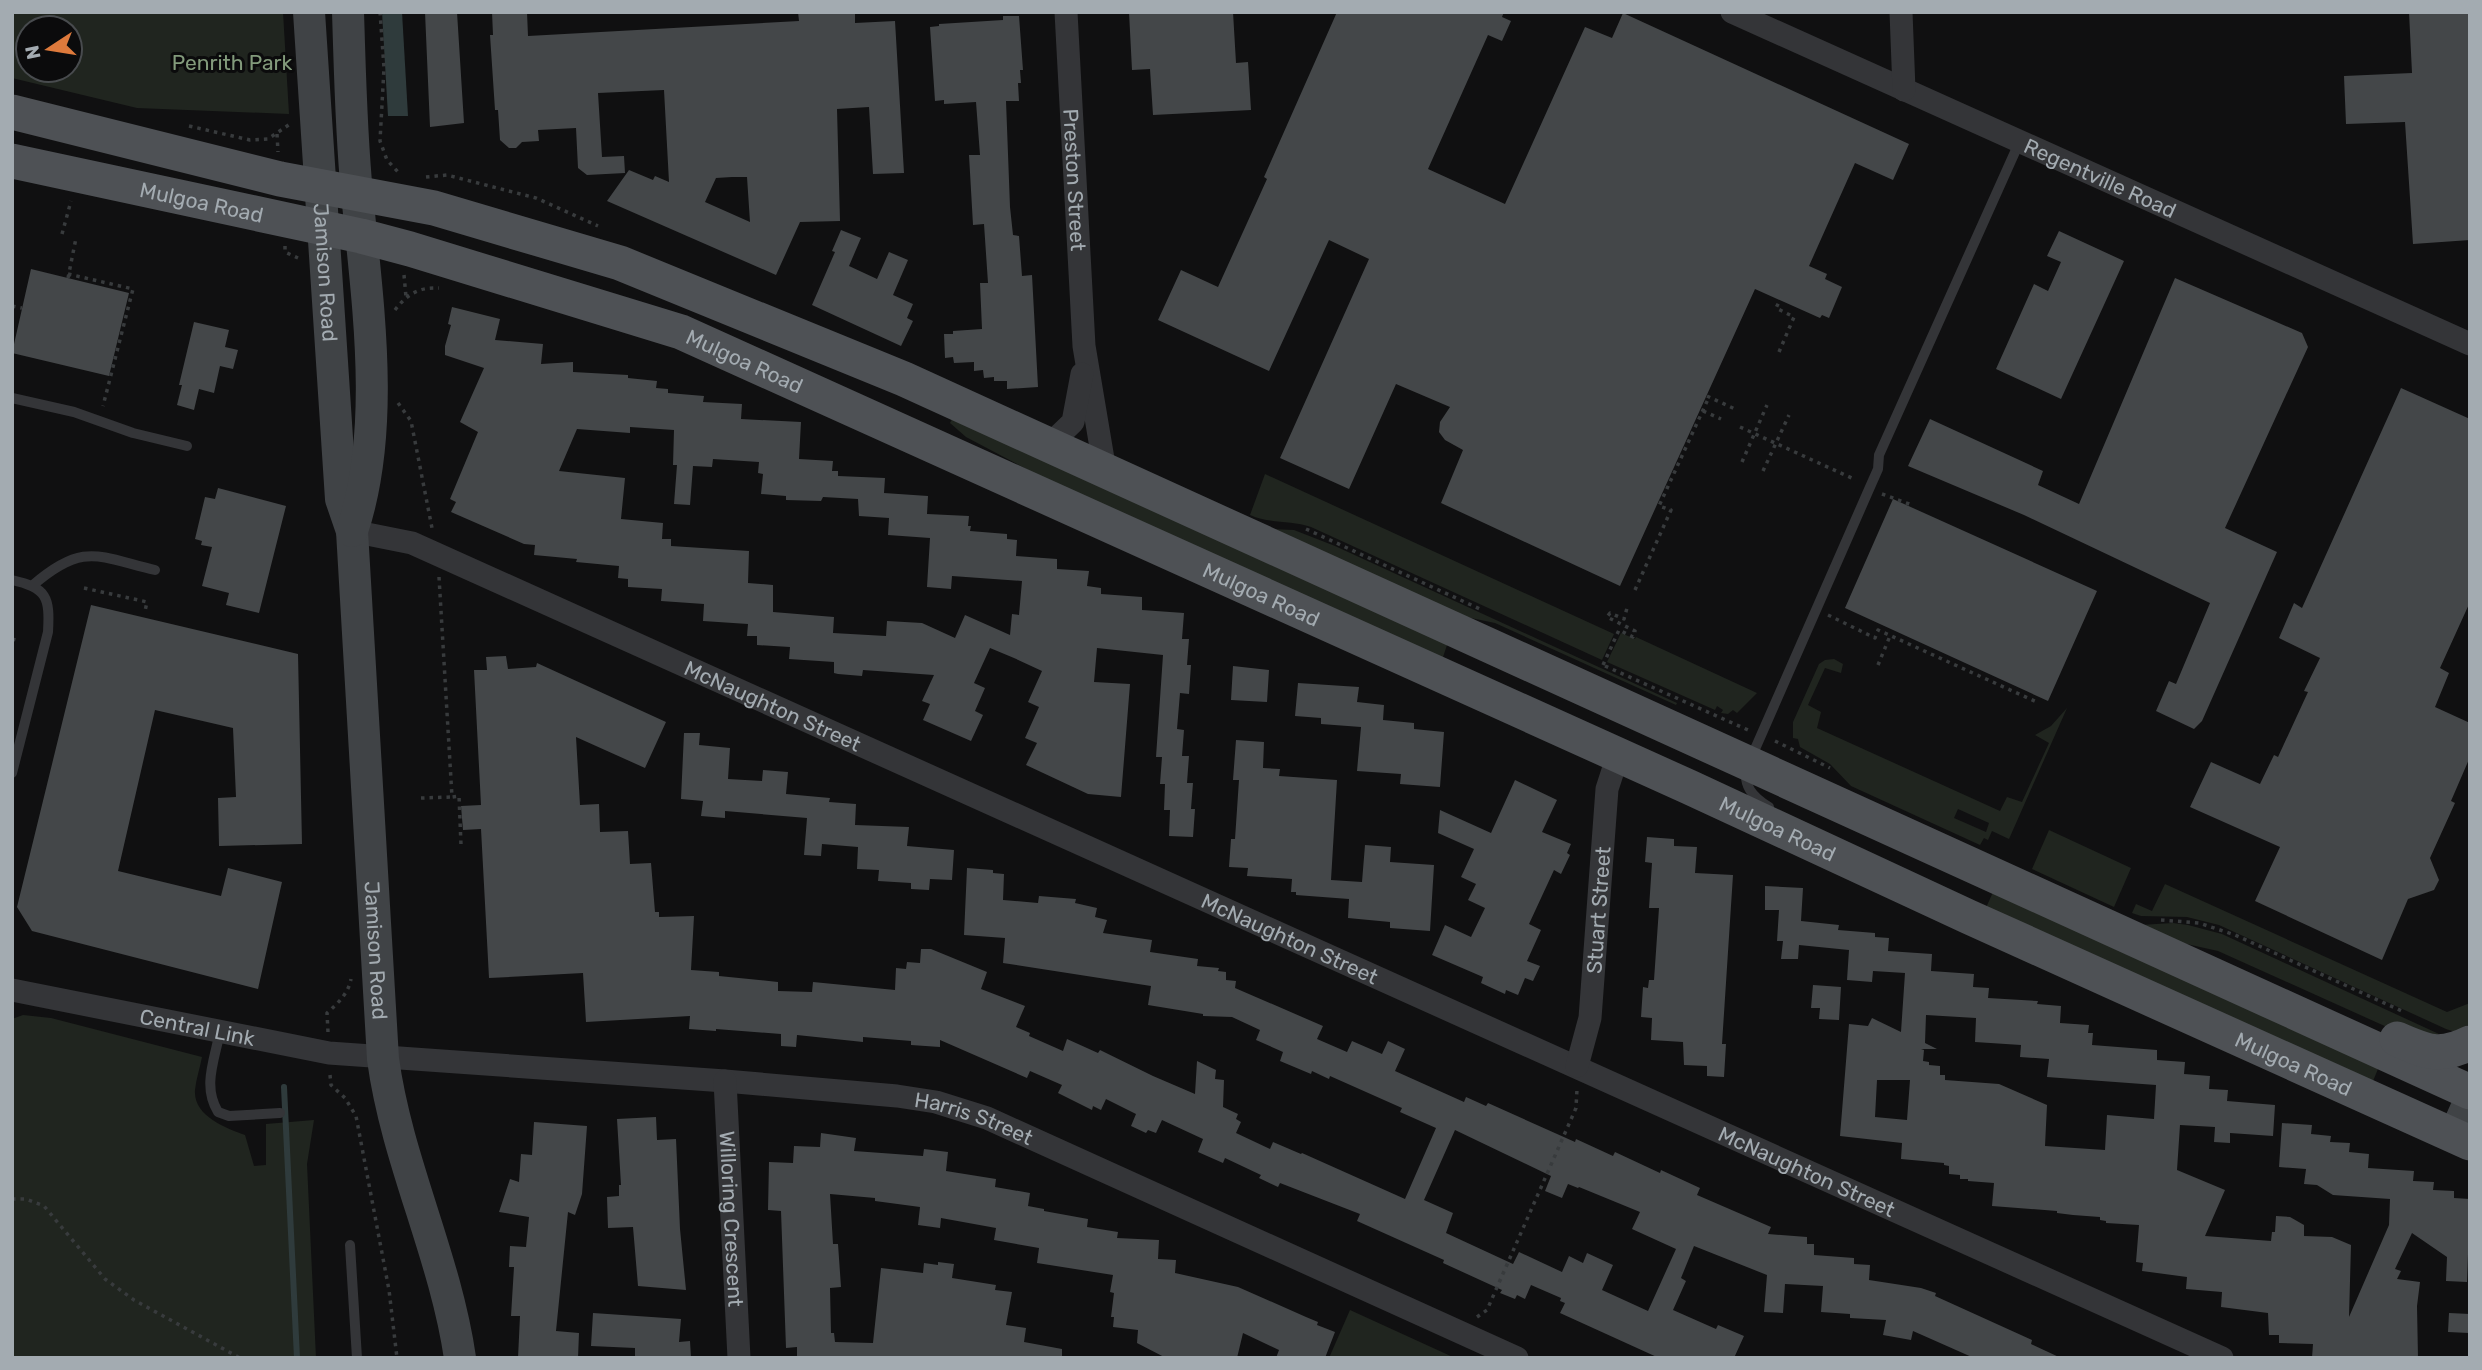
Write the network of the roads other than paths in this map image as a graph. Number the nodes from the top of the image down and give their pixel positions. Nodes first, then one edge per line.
1 (309, 12) edge
2 (348, 12) edge
3 (1066, 12) edge
4 (1732, 12) edge
5 (1901, 12) edge
6 (1904, 90) junction
7 (12, 112) edge
8 (2019, 143) junction
9 (12, 161) edge
10 (320, 185) junction
11 (356, 192) junction
12 (323, 228) junction
13 (361, 236) junction
14 (2470, 344) edge
15 (1084, 346) junction
16 (12, 398) edge
17 (187, 446) dead end
18 (1048, 446) junction
19 (1105, 471) junction
20 (352, 531) junction
21 (155, 570) dead end
22 (12, 580) edge
23 (33, 585) junction
24 (1618, 755) junction
25 (1748, 765) junction
26 (12, 773) edge
27 (1779, 812) dead end
28 (1943, 892) dead end
29 (1969, 917) junction
30 (2166, 955) junction
31 (12, 990) edge
32 (220, 1031) junction
33 (2470, 1044) edge
34 (383, 1059) junction
35 (1577, 1066) junction
36 (726, 1082) junction
37 (2470, 1092) edge
38 (2470, 1100) edge
39 (280, 1113) dead end
40 (2462, 1139) edge
41 (350, 1245) dead end
42 (357, 1358) edge
43 (460, 1358) edge
44 (739, 1358) edge
45 (1517, 1358) edge
46 (2222, 1358) edge

1 - 10 street, Jamison Road
2 - 11 street, Jamison Road
3 - 15 street, Preston Street
4 - 6 street, Regentville Road
5 - 6 street
6 - 8 street, Regentville Road
7 - 10 main road, Mulgoa Road
8 - 14 street, Regentville Road
8 - 25 lane
9 - 12 main road, Mulgoa Road
10 - 11 main road, Mulgoa Road
10 - 12 street, Jamison Road
11 - 13 street, Jamison Road
11 - 18 main road, Mulgoa Road
12 - 13 main road, Mulgoa Road
12 - 20 street, Jamison Road
13 - 20 street, Jamison Road
13 - 24 main road, Mulgoa Road
15 - 18 street, Preston Street
15 - 19 street, Preston Street
16 - 17 lane
18 - 19 main road, Mulgoa Road
19 - 25 main road, Mulgoa Road
20 - 34 street, Jamison Road
20 - 35 street, McNaughton Street
21 - 23 lane
22 - 23 lane
23 - 26 lane
24 - 29 main road, Mulgoa Road
24 - 35 street, Stuart Street
25 - 27 lane
25 - 30 main road, Mulgoa Road
28 - 29 lane
29 - 40 main road, Mulgoa Road
30 - 33 main road
30 - 37 main road, Mulgoa Road
31 - 32 street, Central Link
32 - 34 street, Central Link
32 - 39 lane
34 - 36 street, Harris Street
34 - 43 street, Jamison Road
35 - 46 street, McNaughton Street
36 - 44 street, Willoring Crescent
36 - 45 street, Harris Street
38 - 40 street
41 - 42 lane

